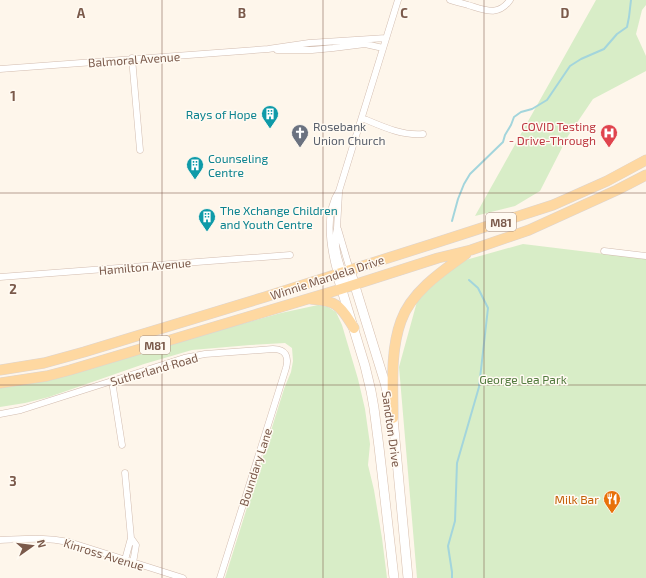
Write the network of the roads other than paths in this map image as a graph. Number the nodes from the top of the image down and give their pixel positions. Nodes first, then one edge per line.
1 (398, 0) edge
2 (450, 0) edge
3 (510, 0) edge
4 (386, 38) junction
5 (326, 45) junction
6 (383, 48) junction
7 (132, 58) junction
8 (0, 69) edge
9 (362, 118) junction
10 (423, 134) dead end
11 (140, 150) dead end
12 (646, 160) edge
13 (646, 176) edge
14 (339, 191) junction
15 (471, 250) junction
16 (604, 251) dead end
17 (290, 255) dead end
18 (646, 256) edge
19 (344, 272) junction
20 (0, 278) edge
21 (348, 287) junction
22 (307, 299) junction
23 (354, 328) junction
24 (287, 355) joint
25 (0, 370) edge
26 (112, 380) junction
27 (0, 383) edge
28 (0, 414) edge
29 (393, 418) junction
30 (122, 445) dead end
31 (125, 473) dead end
32 (131, 538) junction
33 (0, 540) edge
34 (125, 560) junction
35 (133, 562) junction
36 (183, 578) edge
37 (220, 578) edge
38 (394, 578) edge
39 (408, 578) edge

1 - 4 street
2 - 3 street
4 - 5 street, Balmoral Avenue
4 - 6 street
5 - 6 street, Balmoral Avenue
5 - 7 street, Balmoral Avenue
6 - 9 street
7 - 8 street, Balmoral Avenue
7 - 11 street
9 - 10 street
9 - 14 street
12 - 19 main road, Winnie Mandela Drive / M81
13 - 15 main road, Winnie Mandela Drive / M81
14 - 19 street
14 - 19 street
15 - 21 main road, Winnie Mandela Drive / M81
15 - 29 main road
16 - 18 street
17 - 20 street, Hamilton Avenue
19 - 21 main road
19 - 21 main road
19 - 25 main road, Winnie Mandela Drive / M81
21 - 22 main road, Winnie Mandela Drive / M81
21 - 23 main road, Sandton Drive
21 - 29 main road, Sandton Drive
22 - 23 main road
22 - 27 main road, Winnie Mandela Drive / M81
23 - 38 main road, Sandton Drive
24 - 26 street, Sutherland Road
24 - 37 street, Boundary Lane
26 - 28 street, Sutherland Road
26 - 30 street
29 - 39 main road, Sandton Drive
31 - 32 street
32 - 34 street
32 - 35 street
33 - 34 street, Kinross Avenue
34 - 35 street, Kinross Avenue
35 - 36 street, Kinross Avenue

